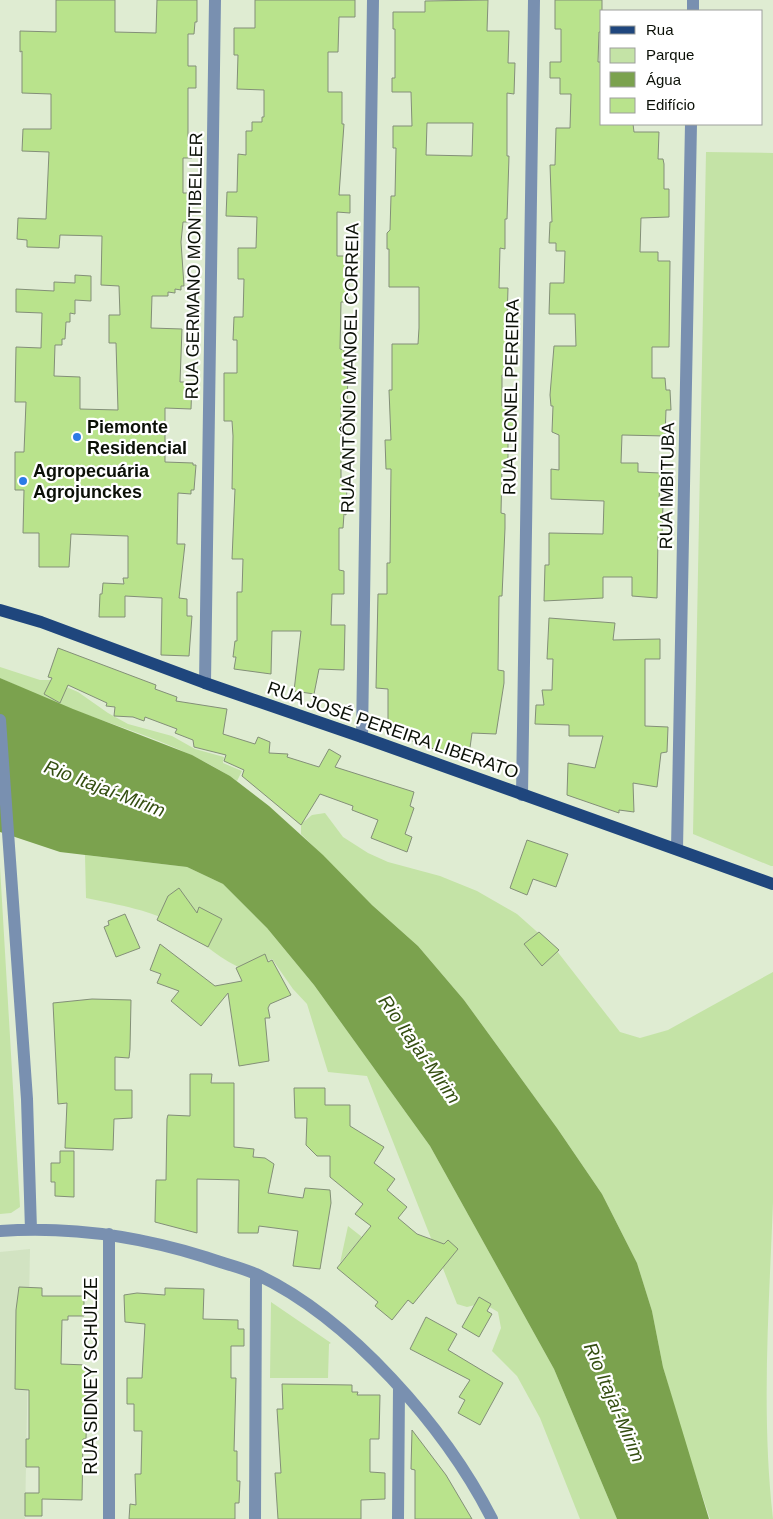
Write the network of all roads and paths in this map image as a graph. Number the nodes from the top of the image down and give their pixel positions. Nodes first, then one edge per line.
1 (215, 0) edge
2 (373, 0) edge
3 (534, 0) edge
4 (691, 125) edge
5 (0, 610) edge
6 (205, 683) junction
7 (0, 720) edge
8 (362, 737) junction
9 (522, 794) junction
10 (677, 849) junction
11 (773, 884) edge
12 (32, 1230) junction
13 (0, 1231) edge
14 (109, 1234) junction
15 (256, 1274) junction
16 (398, 1387) junction
17 (108, 1519) edge
18 (255, 1519) edge
19 (398, 1519) edge
20 (492, 1519) edge

1 - 6 street, RUA GERMANO MONTIBELLER
2 - 8 street, RUA ANTÔNIO MANOEL CORREIA
3 - 9 street, RUA LEONEL PEREIRA
4 - 10 street, RUA IMBITUBA
5 - 6 main road, RUA JOSÉ PEREIRA LIBERATO
6 - 8 main road, RUA JOSÉ PEREIRA LIBERATO
7 - 12 street
8 - 9 main road, RUA JOSÉ PEREIRA LIBERATO
9 - 10 main road, RUA JOSÉ PEREIRA LIBERATO
10 - 11 main road, RUA JOSÉ PEREIRA LIBERATO
12 - 13 street
12 - 14 street
14 - 15 street
14 - 17 street, RUA SIDNEY SCHULZE
15 - 16 street
15 - 18 street
16 - 19 street
16 - 20 street

